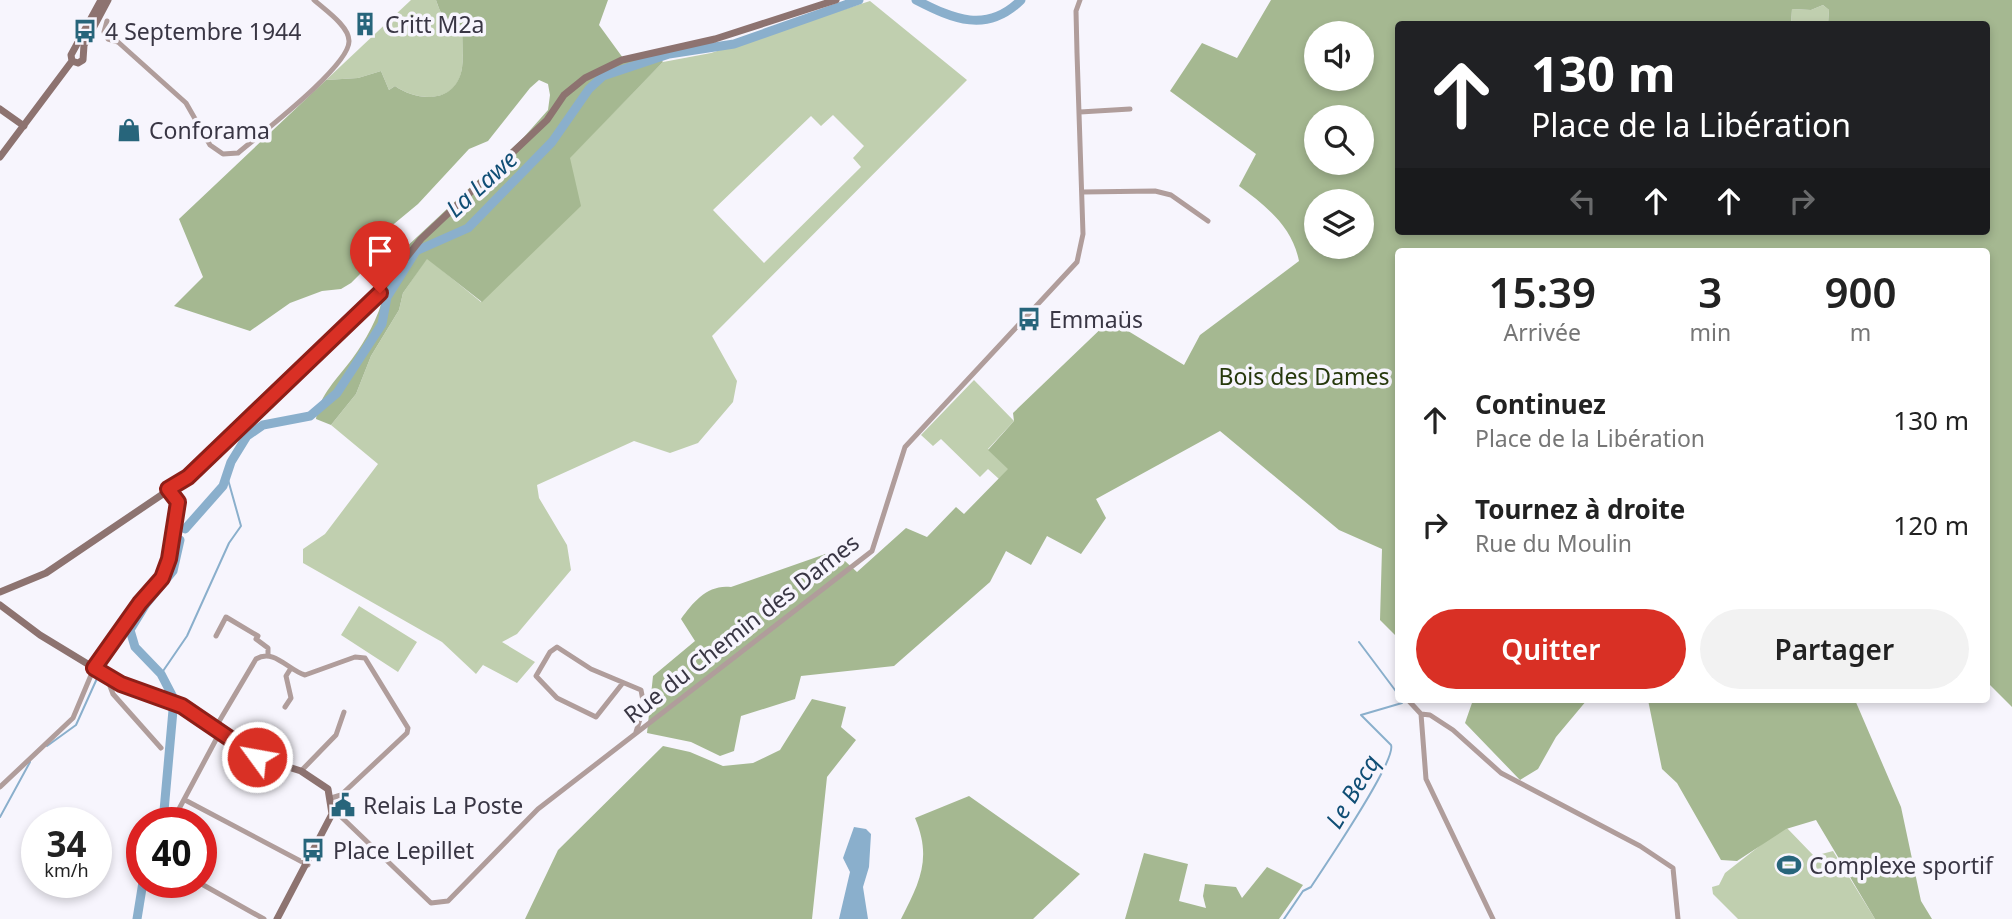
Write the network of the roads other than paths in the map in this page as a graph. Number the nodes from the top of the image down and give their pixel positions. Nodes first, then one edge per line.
1 (101, 0) edge
2 (108, 0) edge
3 (314, 0) edge
4 (836, 0) edge
5 (1080, 0) edge
6 (107, 21) dead end
7 (79, 51) junction
8 (0, 108) edge
9 (1130, 109) dead end
10 (1080, 112) junction
11 (24, 126) junction
12 (0, 157) edge
13 (1083, 192) junction
14 (1208, 221) dead end
15 (168, 489) junction
16 (0, 592) edge
17 (0, 605) edge
18 (216, 636) dead end
19 (268, 655) junction
20 (291, 668) junction
21 (98, 671) junction
22 (114, 680) junction
23 (622, 684) junction
24 (1411, 703) edge
25 (285, 707) dead end
26 (344, 712) dead end
27 (1420, 714) junction
28 (217, 732) junction
29 (636, 732) junction
30 (161, 748) dead end
31 (301, 771) junction
32 (0, 787) edge
33 (331, 798) junction
34 (185, 800) junction
35 (181, 807) edge
36 (332, 808) junction
37 (308, 865) junction
38 (217, 893) edge
39 (264, 919) edge
40 (277, 919) edge
41 (1493, 919) edge
42 (1678, 919) edge

1 - 7 street
2 - 7 street
3 - 6 street
4 - 15 street
5 - 10 street, Rue du Chemin des Dames
7 - 11 street
8 - 11 street
9 - 10 street
10 - 13 street, Rue du Chemin des Dames
11 - 12 street
13 - 14 street
13 - 29 street, Rue du Chemin des Dames
15 - 16 street
15 - 21 street
17 - 21 street
18 - 19 street
19 - 20 street
19 - 28 street
20 - 25 street
20 - 33 street
21 - 22 street
21 - 32 street
22 - 28 street
22 - 30 street
23 - 23 street
23 - 29 street
24 - 27 street
26 - 31 street
27 - 41 street
27 - 42 street
28 - 31 street
28 - 34 street
29 - 36 street, Rue du Chemin des Dames
31 - 33 street
33 - 36 street
34 - 35 street
34 - 37 street
36 - 37 street
37 - 40 street
38 - 39 street

